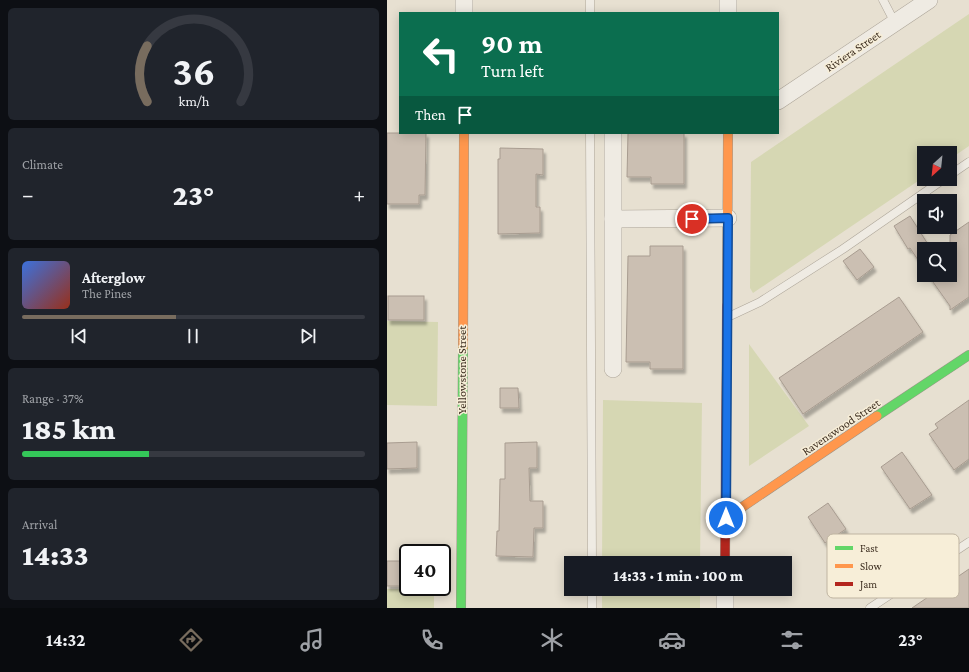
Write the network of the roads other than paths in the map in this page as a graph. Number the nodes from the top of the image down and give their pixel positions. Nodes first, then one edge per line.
1 (464, 0) edge
2 (590, 0) edge
3 (728, 0) edge
4 (883, 0) edge
5 (929, 0) edge
6 (464, 12) edge
7 (590, 12) edge
8 (728, 12) edge
9 (895, 23) junction
10 (779, 100) edge
11 (464, 134) edge
12 (590, 134) edge
13 (613, 134) edge
14 (729, 134) edge
15 (969, 162) edge
16 (957, 170) edge
17 (934, 186) edge
18 (728, 218) junction
19 (613, 219) junction
20 (727, 317) junction
21 (969, 355) edge
22 (613, 369) dead end
23 (726, 518) junction
24 (969, 542) edge
25 (959, 549) edge
26 (592, 556) edge
27 (725, 556) edge
28 (592, 596) edge
29 (725, 596) edge
30 (886, 598) edge
31 (461, 608) edge
32 (592, 608) edge
33 (725, 608) edge
34 (871, 608) edge

1 - 6 street
2 - 7 lane
3 - 8 street
4 - 9 lane
5 - 9 street, Riviera Street
9 - 10 street, Riviera Street
11 - 31 street, Yellowstone Street
12 - 26 lane
13 - 19 street
14 - 18 street
15 - 16 lane
17 - 20 lane
18 - 19 street
18 - 20 street
19 - 22 street
20 - 23 street
21 - 23 street, Ravenswood Street
23 - 27 street
24 - 25 lane
28 - 32 lane
29 - 33 street
30 - 34 lane

